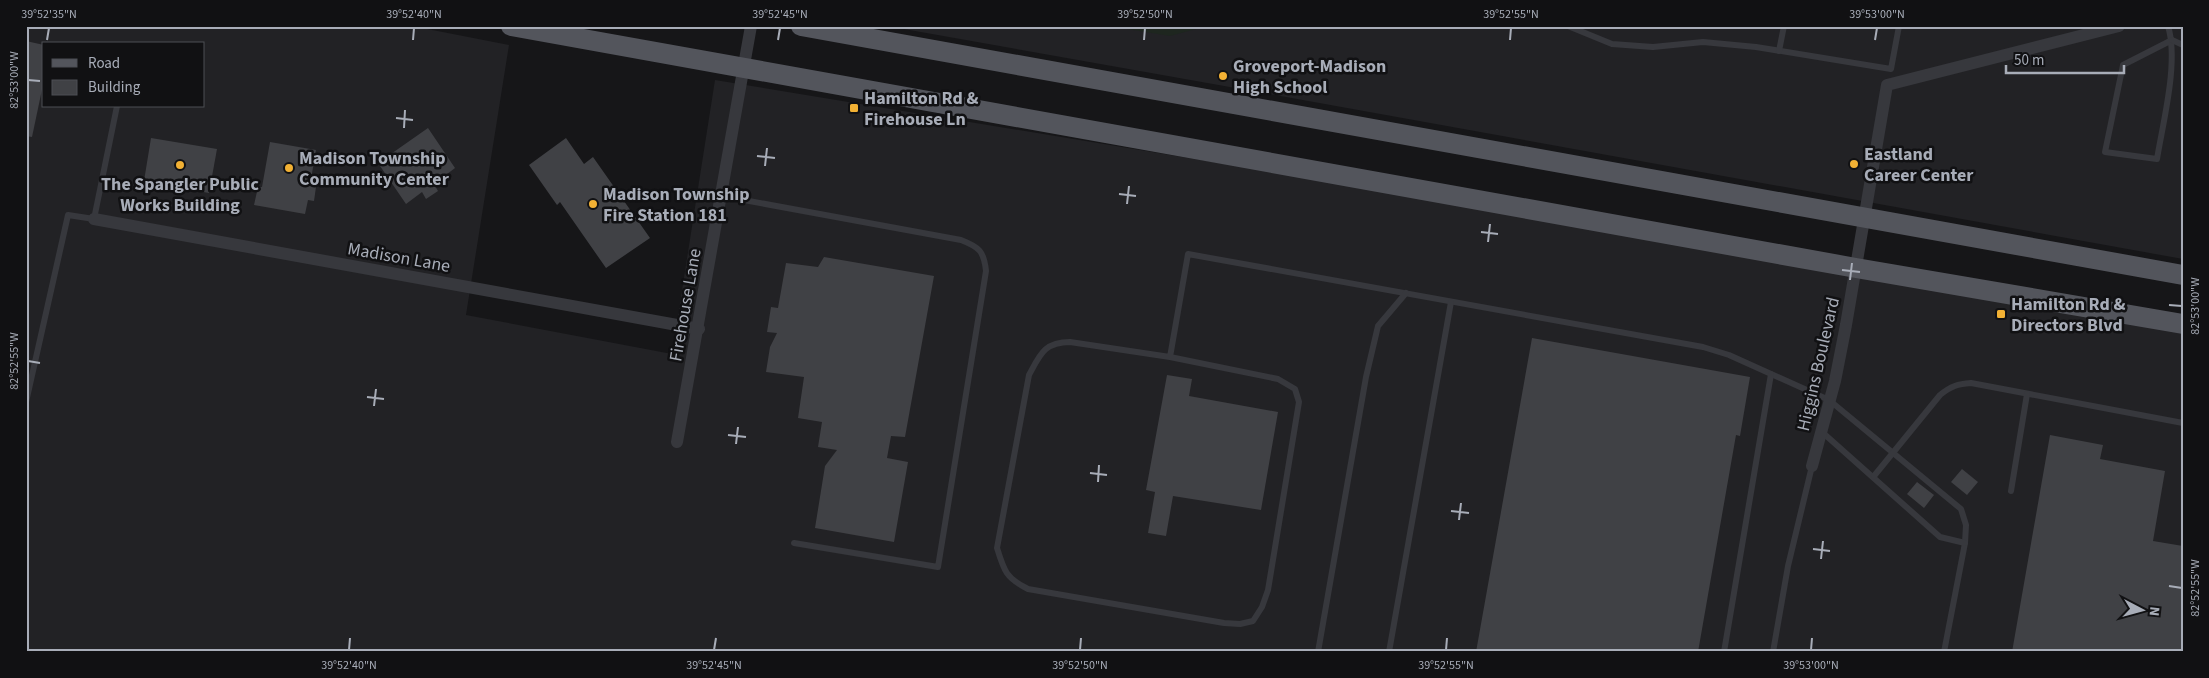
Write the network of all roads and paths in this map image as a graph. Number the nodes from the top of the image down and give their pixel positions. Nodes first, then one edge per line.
1 (511, 26) edge
2 (751, 26) edge
3 (801, 26) edge
4 (1568, 26) edge
5 (1784, 26) edge
6 (1899, 26) edge
7 (2119, 26) edge
8 (2168, 26) edge
9 (2172, 40) junction
10 (2183, 45) edge
11 (1779, 51) junction
12 (744, 68) junction
13 (1891, 69) junction
14 (1887, 85) junction
15 (117, 108) edge
16 (722, 196) junction
17 (1865, 216) junction
18 (94, 219) junction
19 (1856, 268) junction
20 (2183, 275) edge
21 (1406, 293) junction
22 (1451, 302) junction
23 (2183, 324) edge
24 (699, 329) junction
25 (1170, 357) junction
26 (1771, 374) junction
27 (2027, 394) junction
28 (1830, 400) junction
29 (26, 402) edge
30 (2183, 423) edge
31 (1821, 431) junction
32 (677, 442) dead end
33 (1892, 452) junction
34 (1812, 466) joint
35 (1874, 476) junction
36 (2011, 491) dead end
37 (794, 542) dead end
38 (1964, 543) junction
39 (1318, 652) edge
40 (1390, 652) edge
41 (1724, 652) edge
42 (1773, 652) edge
43 (1944, 652) edge

1 - 12 main road
2 - 12 street, Firehouse Lane
3 - 17 main road
4 - 11 lane
5 - 11 lane
6 - 13 lane
7 - 14 street
8 - 9 lane
9 - 9 lane
9 - 10 lane
11 - 13 lane
12 - 16 street, Firehouse Lane
12 - 19 main road
13 - 14 lane
14 - 17 street, Higgins Boulevard
15 - 18 lane
16 - 24 street, Firehouse Lane
16 - 37 lane
17 - 19 street, Higgins Boulevard
17 - 20 main road
18 - 24 street, Madison Lane
18 - 29 lane
19 - 23 main road
19 - 28 street, Higgins Boulevard
21 - 22 lane
21 - 25 lane
21 - 39 lane
22 - 26 lane
22 - 40 lane
24 - 32 street, Firehouse Lane
25 - 25 lane
26 - 28 lane
26 - 41 lane
27 - 30 lane
27 - 33 lane
27 - 36 lane
28 - 31 street, Higgins Boulevard
28 - 33 lane
31 - 34 street, Higgins Boulevard
31 - 35 lane
33 - 35 lane
33 - 38 lane
34 - 42 lane
35 - 38 lane
38 - 43 lane

